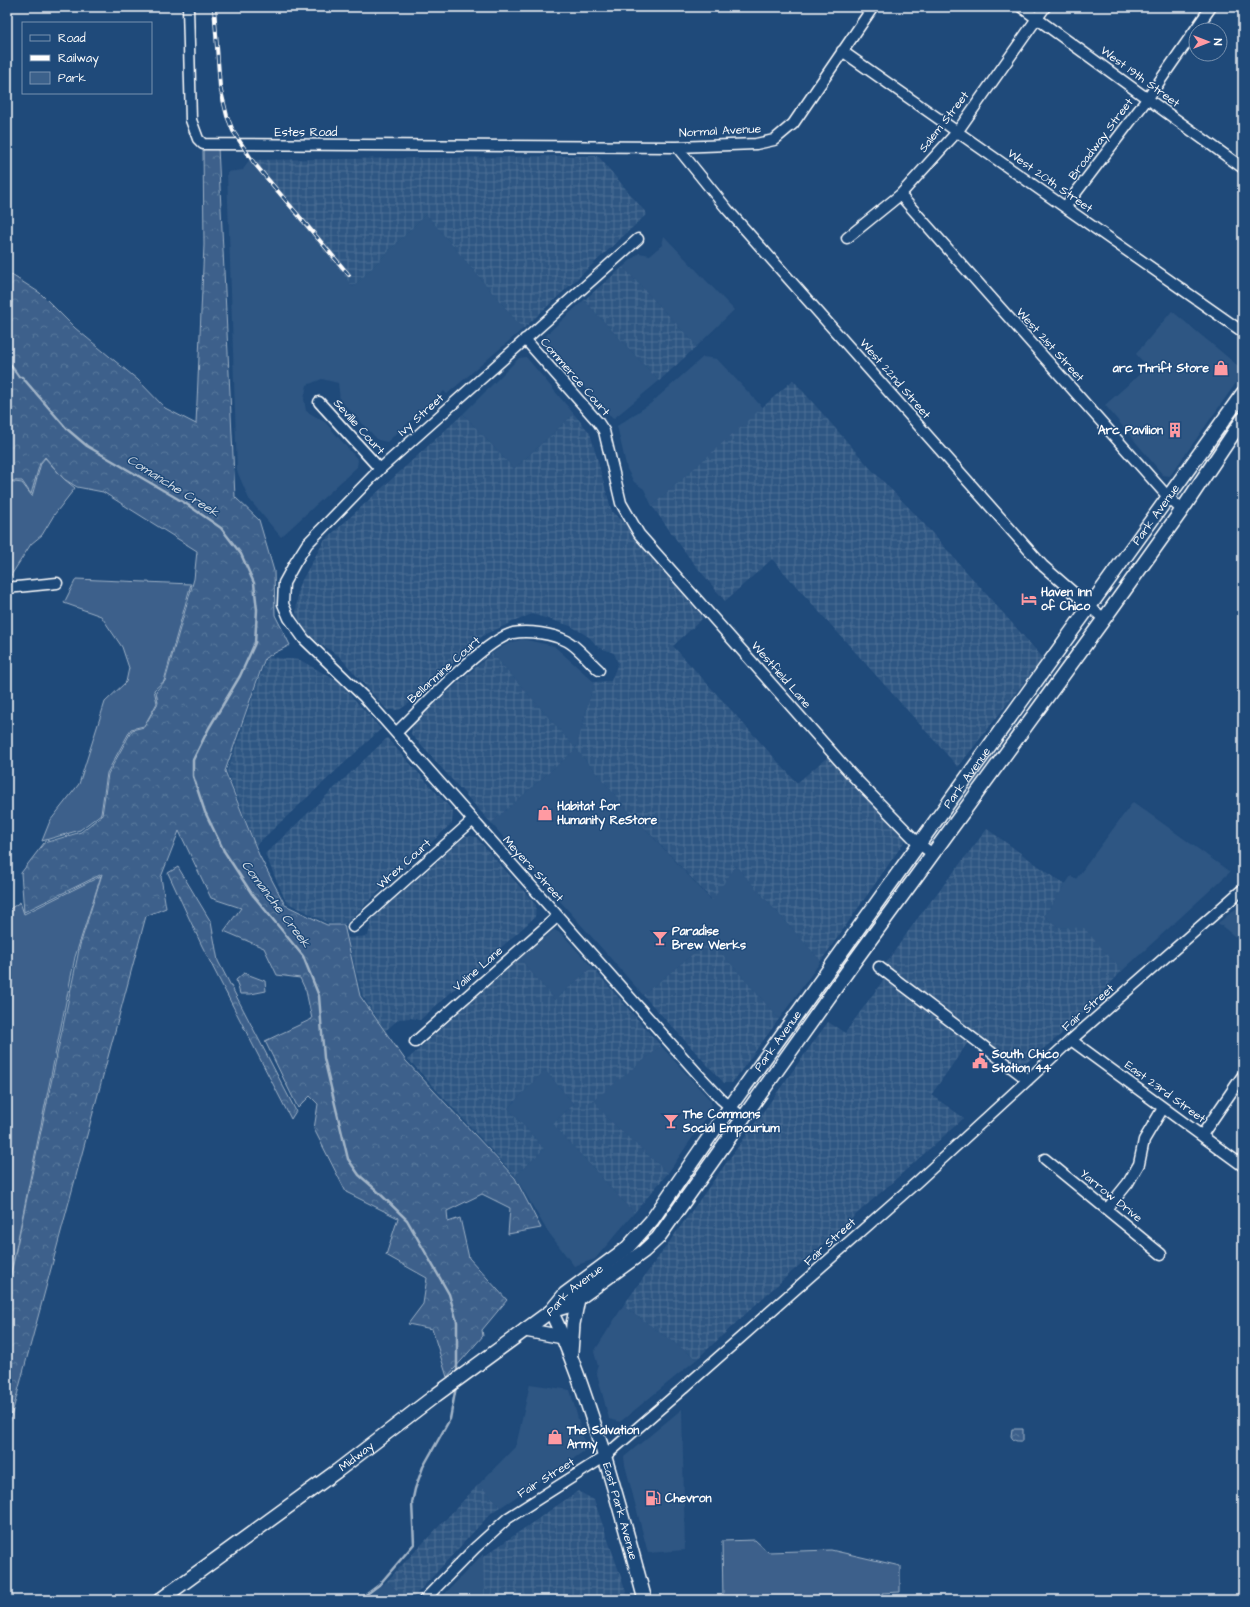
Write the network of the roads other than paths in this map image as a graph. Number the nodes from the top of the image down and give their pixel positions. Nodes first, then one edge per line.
1 (188, 7) edge
2 (873, 7) edge
3 (1021, 7) edge
4 (1045, 7) edge
5 (1211, 7) edge
6 (1037, 18) junction
7 (842, 51) junction
8 (1148, 98) junction
9 (957, 132) junction
10 (549, 146) joint
11 (677, 147) junction
12 (1243, 168) edge
13 (900, 195) junction
14 (1065, 207) junction
15 (847, 238) dead end
16 (638, 239) dead end
17 (1243, 332) edge
18 (525, 339) junction
19 (1243, 393) edge
20 (319, 402) dead end
21 (1243, 419) edge
22 (380, 469) junction
23 (1169, 498) junction
24 (621, 502) joint
25 (1182, 510) junction
26 (57, 583) dead end
27 (7, 588) edge
28 (1089, 608) junction
29 (1104, 619) junction
30 (304, 639) joint
31 (599, 670) dead end
32 (396, 733) junction
33 (473, 820) junction
34 (919, 844) junction
35 (933, 854) junction
36 (1243, 889) edge
37 (558, 916) junction
38 (353, 927) dead end
39 (880, 968) dead end
40 (1071, 1040) junction
41 (415, 1042) dead end
42 (1243, 1075) edge
43 (1028, 1080) junction
44 (730, 1107) junction
45 (1164, 1108) junction
46 (742, 1117) junction
47 (1202, 1135) junction
48 (1045, 1159) dead end
49 (1243, 1166) edge
50 (1107, 1209) junction
51 (1161, 1254) dead end
52 (578, 1299) junction
53 (551, 1311) junction
54 (525, 1330) junction
55 (563, 1337) junction
56 (571, 1354) junction
57 (604, 1457) junction
58 (160, 1600) edge
59 (424, 1600) edge
60 (645, 1600) edge

1 - 10 street, Estes Road
2 - 7 street, Normal Avenue
3 - 6 street, West 19th Street
4 - 6 street, Salem Street
5 - 8 street, Broadway Street
6 - 8 street, West 19th Street
6 - 9 street, Salem Street
7 - 9 street, West 20th Street
7 - 11 street, Normal Avenue
8 - 12 street, West 19th Street
8 - 14 street, Broadway Street
9 - 13 street, Salem Street
9 - 14 street, West 20th Street
10 - 11 street, Normal Avenue
11 - 28 street, West 22nd Street
13 - 15 street, Salem Street
13 - 23 street, West 21st Street
14 - 17 street, West 20th Street
16 - 18 street, Ivy Street
18 - 22 street, Ivy Street
18 - 24 street, Commerce Court
19 - 23 main road, Park Avenue
20 - 22 street, Seville Court
21 - 25 main road, Park Avenue
22 - 30 street, Ivy Street
23 - 25 street, West 21st Street
23 - 28 main road, Park Avenue
24 - 34 street, Westfield Lane
25 - 29 main road, Park Avenue
26 - 27 street
28 - 29 street, West 22nd Street
28 - 34 main road, Park Avenue
29 - 35 main road, Park Avenue
30 - 32 street, Meyers Street
31 - 32 street, Bellarmine Court
32 - 33 street, Meyers Street
33 - 37 street, Meyers Street
33 - 38 street, Wrex Court
34 - 35 street, Westfield Lane
34 - 44 main road, Park Avenue
35 - 46 main road, Park Avenue
36 - 40 street, Fair Street
37 - 41 street, Valine Lane
37 - 44 street, Meyers Street
39 - 43 street
40 - 43 street, Fair Street
40 - 45 street, East 23rd Street
42 - 47 street
43 - 57 street, Fair Street
44 - 46 street, Meyers Street
44 - 53 main road, Park Avenue
45 - 47 street, East 23rd Street
45 - 50 street
46 - 52 main road, Park Avenue
47 - 49 street, East 23rd Street
48 - 50 street, Yarrow Drive
50 - 51 street, Yarrow Drive
52 - 53 main road, Park Avenue
52 - 56 main road
53 - 54 main road, Midway
53 - 55 main road, East Park Avenue
54 - 55 main road
54 - 58 main road, Midway
55 - 56 main road, East Park Avenue
56 - 57 main road, East Park Avenue
57 - 59 street, Fair Street
57 - 60 main road, East Park Avenue

